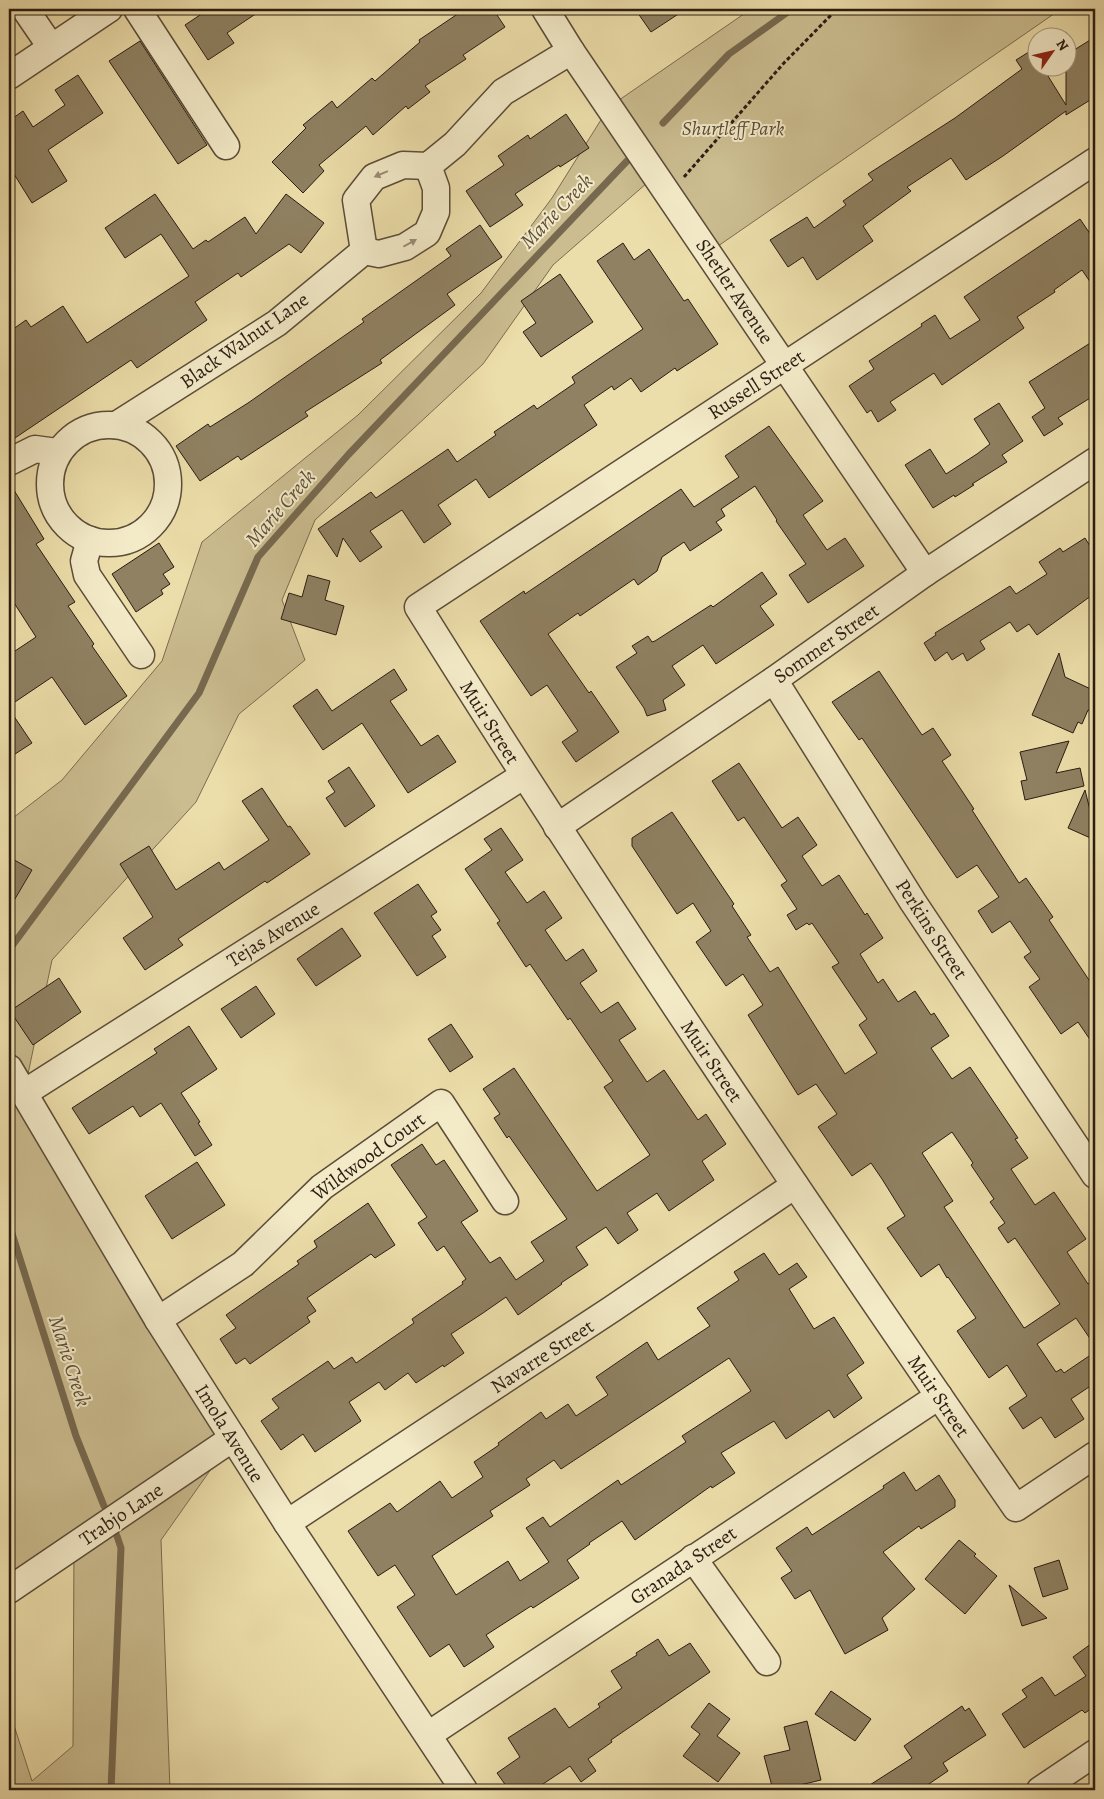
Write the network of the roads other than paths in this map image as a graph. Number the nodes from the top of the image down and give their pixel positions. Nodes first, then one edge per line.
1 (25, 9) edge
2 (109, 9) edge
3 (137, 9) edge
4 (545, 9) edge
5 (51, 48) junction
6 (571, 51) junction
7 (9, 76) edge
8 (226, 146) dead end
9 (1095, 161) edge
10 (428, 166) junction
11 (364, 251) junction
12 (785, 365) junction
13 (118, 424) junction
14 (57, 452) junction
15 (1095, 461) edge
16 (9, 462) edge
17 (90, 540) junction
18 (926, 573) junction
19 (418, 607) joint
20 (140, 655) dead end
21 (774, 680) junction
22 (523, 776) junction
23 (557, 827) junction
24 (9, 1068) edge
25 (24, 1093) junction
26 (1095, 1175) edge
27 (795, 1185) junction
28 (505, 1201) dead end
29 (158, 1320) junction
30 (939, 1396) junction
31 (233, 1438) junction
32 (1095, 1456) edge
33 (287, 1523) junction
34 (693, 1558) junction
35 (9, 1590) edge
36 (767, 1662) dead end
37 (428, 1734) junction
38 (1095, 1752) edge
39 (464, 1790) edge
40 (1040, 1790) edge

1 - 5 street
2 - 5 street
3 - 8 street
4 - 6 street, Shetler Avenue
5 - 7 street
6 - 10 street
6 - 12 street, Shetler Avenue
9 - 12 street, Russell Street
10 -> 11 street
11 -> 10 street
11 - 13 street, Black Walnut Lane
12 - 18 street, Shetler Avenue
12 - 19 street, Russell Street
13 - 14 street
13 - 17 street
14 - 16 street
14 - 17 street
15 - 18 street, Sommer Street
17 - 20 street
18 - 21 street, Sommer Street
19 - 22 street, Muir Street
21 - 23 street, Sommer Street
21 - 26 street, Perkins Street
22 - 23 street, Muir Street
22 - 25 street, Tejas Avenue
23 - 27 street, Muir Street
24 - 25 street, Imola Avenue
25 - 29 street, Imola Avenue
27 - 30 street, Muir Street
27 - 33 street, Navarre Street
28 - 29 street, Wildwood Court
29 - 31 street, Imola Avenue
30 - 32 street, Muir Street
30 - 34 street, Granada Street
31 - 33 street, Imola Avenue
31 - 35 street, Trabjo Lane
33 - 37 street, Imola Avenue
34 - 36 street
34 - 37 street, Granada Street
37 - 39 street, Imola Avenue
38 - 40 street

